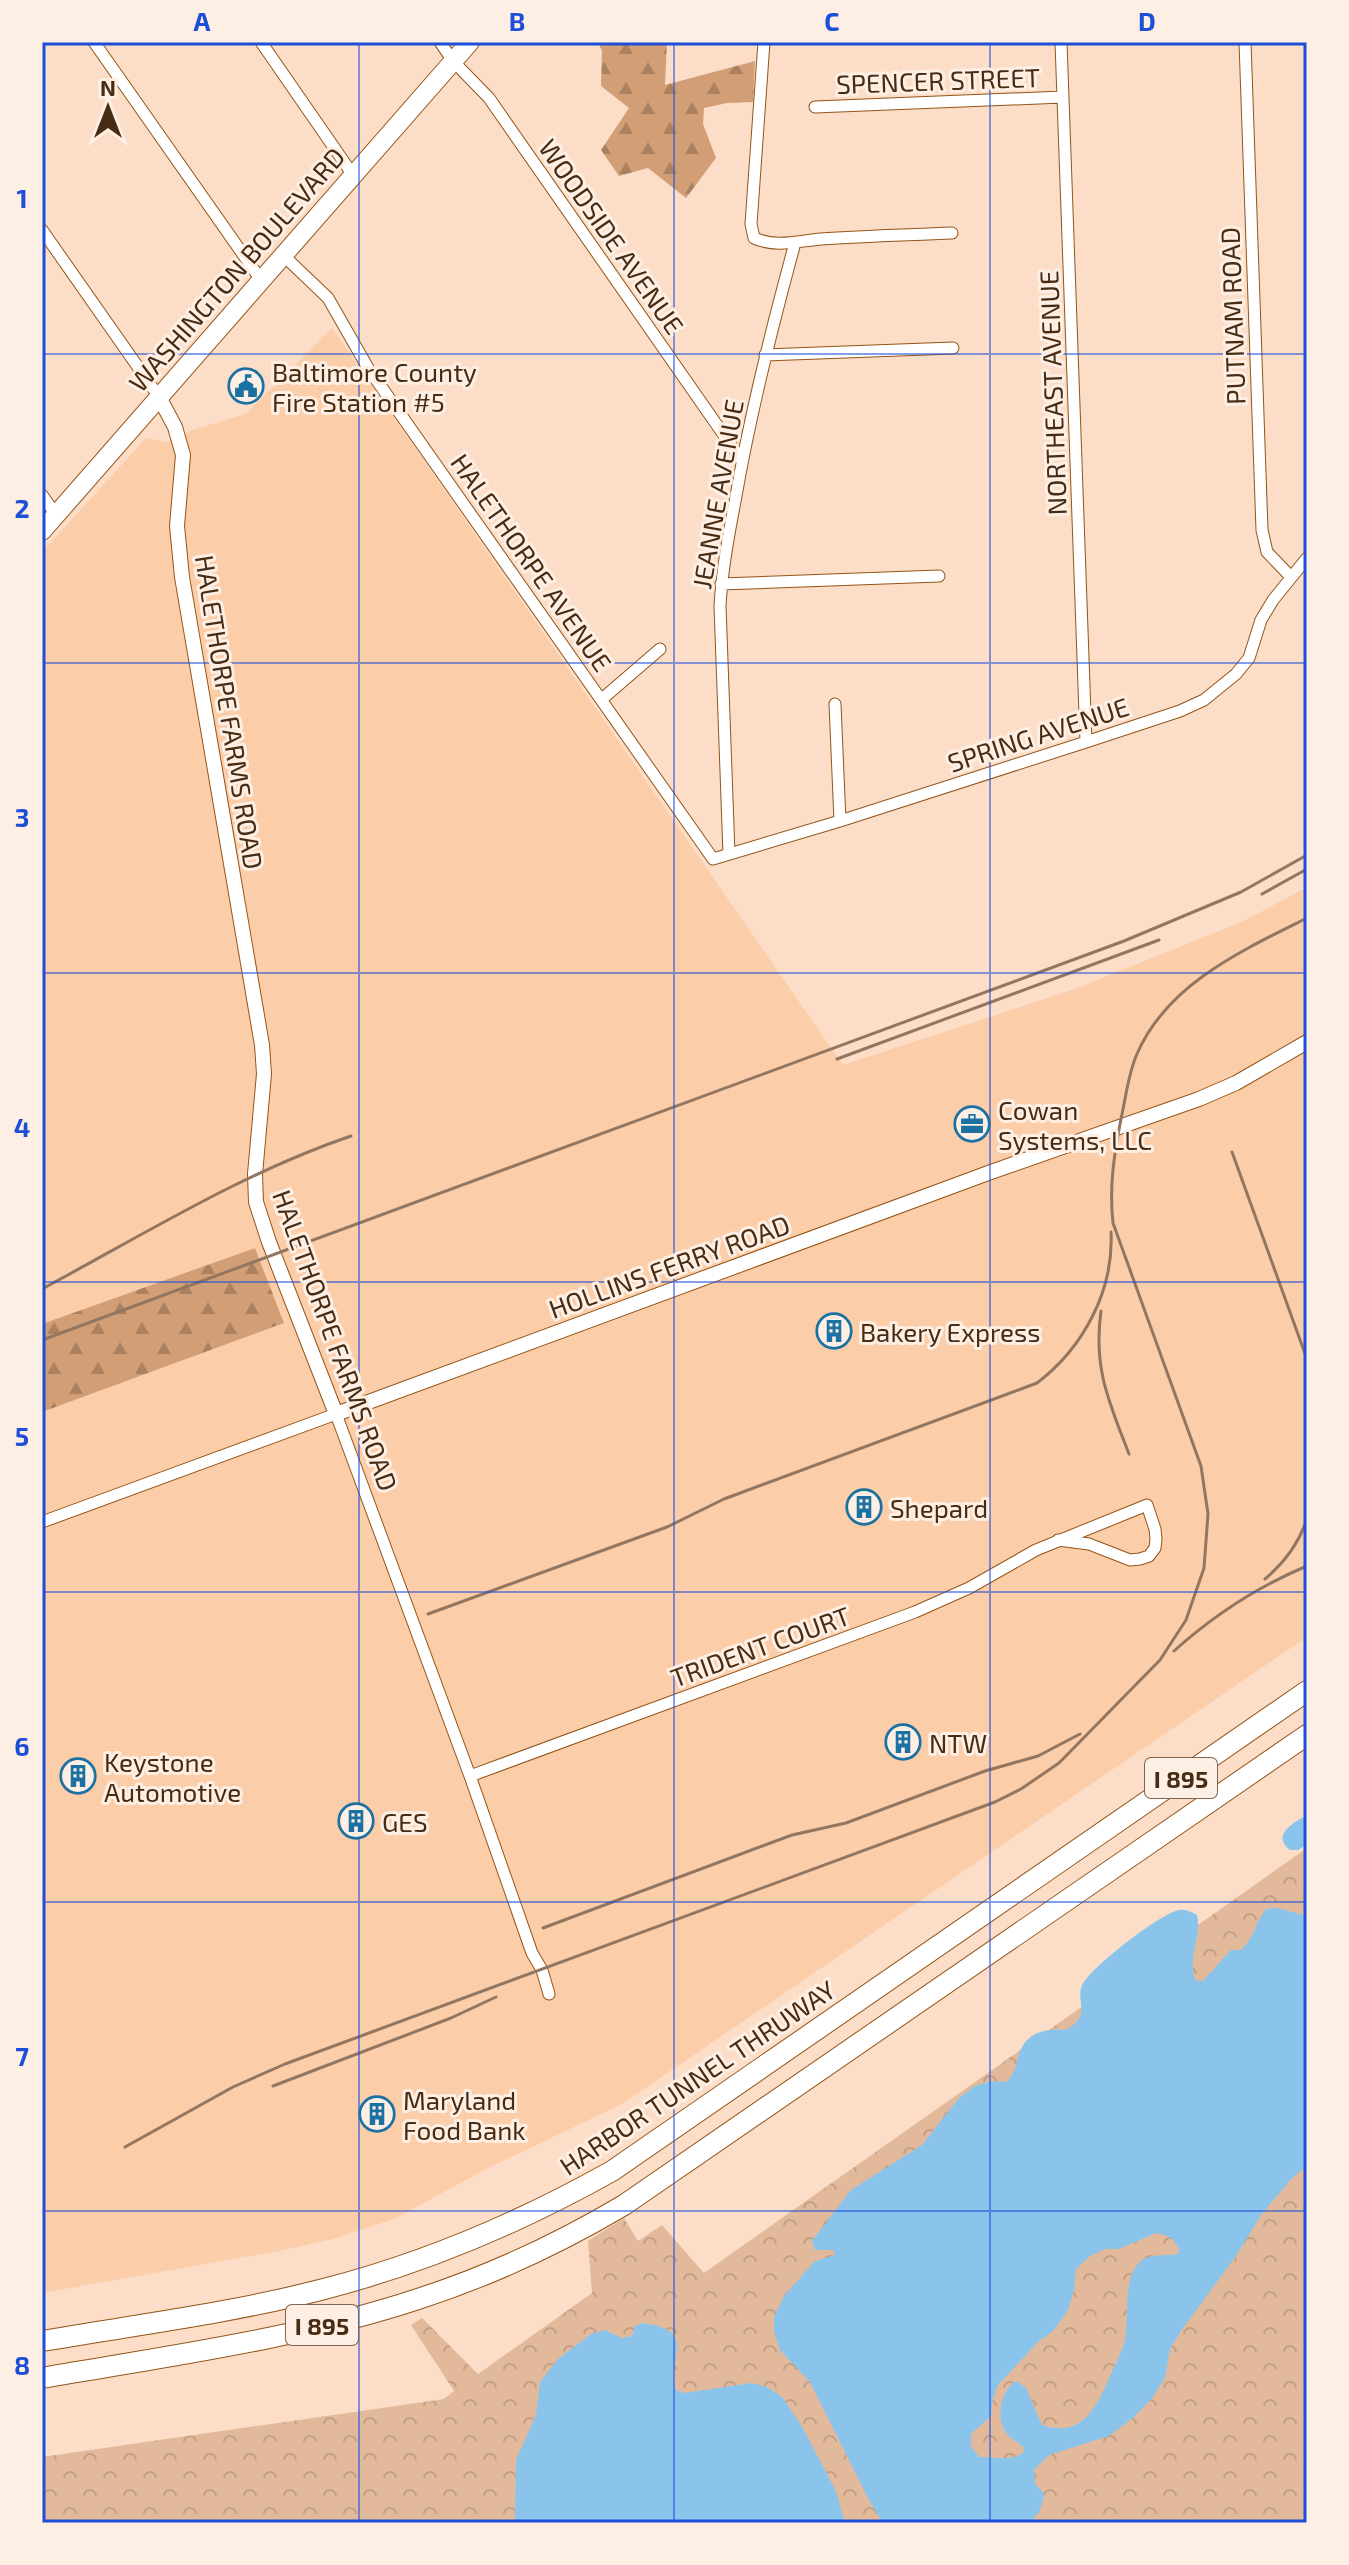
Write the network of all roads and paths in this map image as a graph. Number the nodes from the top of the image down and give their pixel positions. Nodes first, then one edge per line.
1 (94, 42) edge
2 (261, 42) edge
3 (440, 42) edge
4 (470, 42) edge
5 (764, 42) edge
6 (1061, 42) edge
7 (1245, 42) edge
8 (453, 61) junction
9 (1063, 97) junction
10 (815, 107) dead end
11 (353, 175) junction
12 (42, 230) edge
13 (952, 233) dead end
14 (795, 243) junction
15 (283, 255) junction
16 (261, 280) junction
17 (953, 348) dead end
18 (765, 355) junction
19 (159, 397) junction
20 (742, 461) junction
21 (42, 495) edge
22 (56, 515) junction
23 (42, 531) edge
24 (1307, 558) edge
25 (939, 576) dead end
26 (1291, 577) junction
27 (721, 584) junction
28 (660, 649) dead end
29 (602, 699) junction
30 (835, 704) dead end
31 (1086, 742) junction
32 (840, 821) junction
33 (729, 854) junction
34 (713, 859) joint
35 (1307, 1042) edge
36 (336, 1414) junction
37 (42, 1522) edge
38 (1058, 1540) junction
39 (1307, 1691) edge
40 (1307, 1735) edge
41 (470, 1776) junction
42 (549, 1994) dead end
43 (42, 2341) edge
44 (42, 2378) edge

1 - 16 street
2 - 11 street
3 - 8 street, WOODSIDE AVENUE
4 - 8 main road, WASHINGTON BOULEVARD
5 - 14 street
6 - 9 street, NORTHEAST AVENUE
7 - 26 street, PUTNAM ROAD
8 - 11 main road, WASHINGTON BOULEVARD
8 - 20 street, WOODSIDE AVENUE
9 - 10 street, SPENCER STREET
9 - 31 street, NORTHEAST AVENUE
11 - 15 main road, WASHINGTON BOULEVARD
12 - 19 street
13 - 14 street
14 - 18 street, JEANNE AVENUE
15 - 16 main road, WASHINGTON BOULEVARD
15 - 29 street, HALETHORPE AVENUE
16 - 19 main road, WASHINGTON BOULEVARD
17 - 18 street
18 - 20 street, JEANNE AVENUE
19 - 22 main road, WASHINGTON BOULEVARD
19 - 36 street, HALETHORPE FARMS ROAD
20 - 27 street, JEANNE AVENUE
21 - 22 street
22 - 23 main road, WASHINGTON BOULEVARD
24 - 26 street, SPRING AVENUE
25 - 27 street
26 - 31 street, SPRING AVENUE
27 - 33 street, JEANNE AVENUE
28 - 29 street
29 - 34 street, HALETHORPE AVENUE
30 - 32 street
31 - 32 street, SPRING AVENUE
32 - 33 street, SPRING AVENUE
33 - 34 street, SPRING AVENUE
35 - 36 street, HOLLINS FERRY ROAD
36 - 37 street, HOLLINS FERRY ROAD
36 - 41 street, HALETHORPE FARMS ROAD
38 - 38 street, TRIDENT COURT
38 - 41 street, TRIDENT COURT
39 - 43 highway, HARBOR TUNNEL THRUWAY / I 895
40 - 44 highway, I 895
41 - 42 street, HALETHORPE FARMS ROAD

